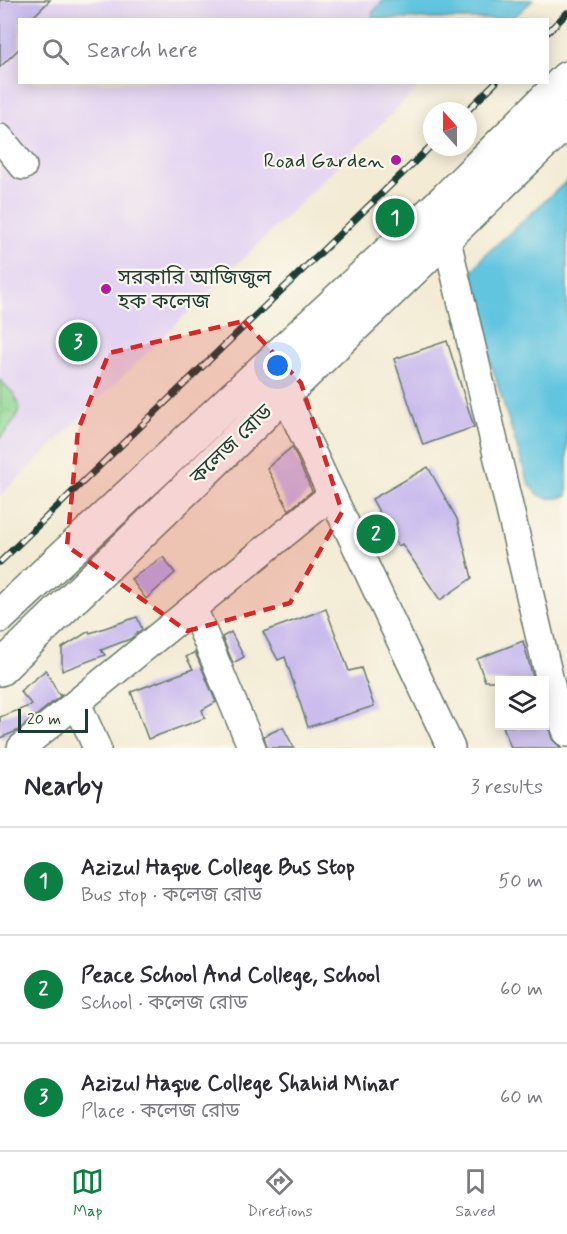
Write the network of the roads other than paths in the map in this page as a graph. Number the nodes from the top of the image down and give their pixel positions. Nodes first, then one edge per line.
1 (567, 78) edge
2 (567, 120) edge
3 (0, 138) edge
4 (23, 166) dead end
5 (445, 200) junction
6 (446, 236) junction
7 (284, 393) junction
8 (332, 495) junction
9 (193, 608) junction
10 (0, 616) edge
11 (0, 669) edge
12 (77, 703) junction
13 (567, 734) edge
14 (21, 748) edge
15 (97, 748) edge
16 (252, 748) edge
17 (451, 748) edge

1 - 5 highway, কলেজ রোড
2 - 6 highway, কলেজ রোড
3 - 4 street
5 - 6 street
5 - 10 highway, কলেজ রোড
6 - 7 highway, কলেজ রোড
6 - 13 street
7 - 8 street
7 - 11 highway, কলেজ রোড
8 - 9 street
8 - 17 street
9 - 12 street
9 - 16 street
12 - 14 street
12 - 15 street

